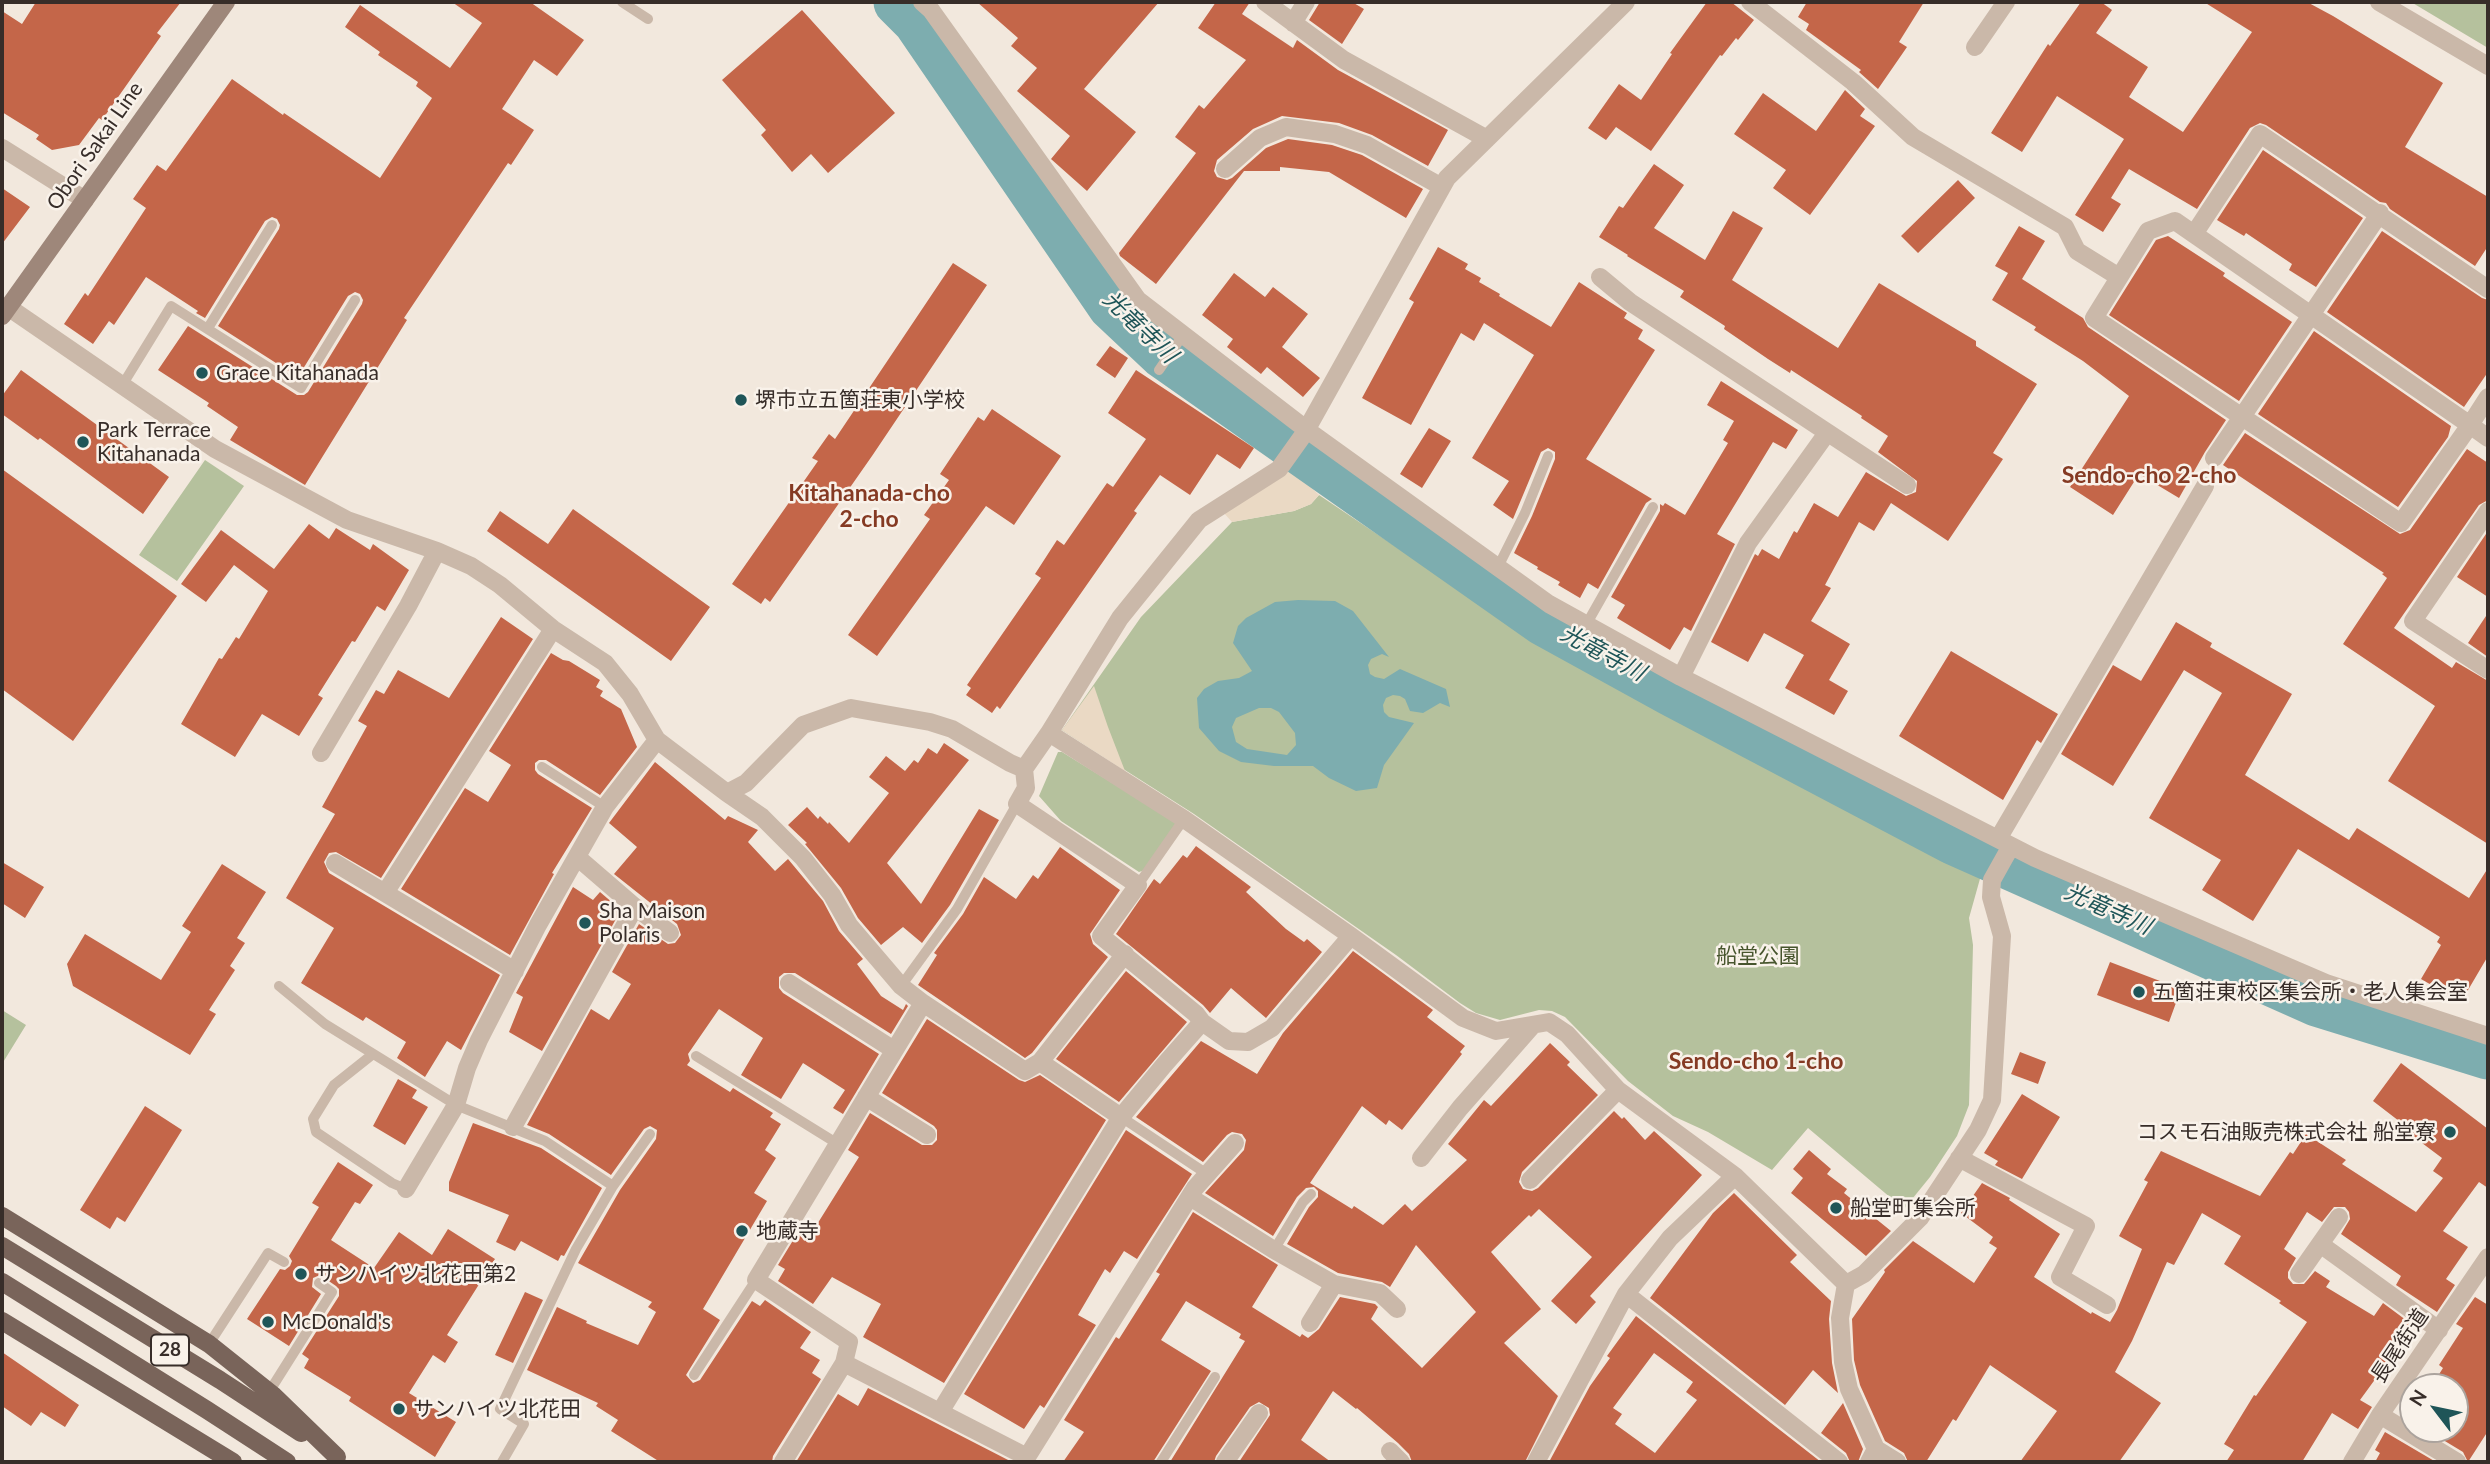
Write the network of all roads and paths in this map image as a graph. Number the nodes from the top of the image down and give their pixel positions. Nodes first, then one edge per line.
1 (226, 2) edge
2 (622, 2) edge
3 (922, 2) edge
4 (1265, 2) edge
5 (1306, 2) edge
6 (1626, 2) edge
7 (1750, 2) edge
8 (2006, 2) edge
9 (2379, 2) edge
10 (648, 19) dead end
11 (1293, 23) junction
12 (1975, 47) dead end
13 (2488, 66) edge
14 (1487, 139) junction
15 (2, 148) edge
16 (1225, 169) dead end
17 (1442, 187) junction
18 (85, 200) junction
19 (2380, 213) junction
20 (272, 225) dead end
21 (2194, 234) junction
22 (1600, 277) dead end
23 (2119, 277) junction
24 (2488, 289) edge
25 (355, 300) dead end
26 (5, 311) edge
27 (2311, 315) junction
28 (208, 328) junction
29 (1183, 335) junction
30 (1159, 370) dead end
31 (123, 384) junction
32 (2488, 397) edge
33 (2242, 417) junction
34 (2470, 425) junction
35 (1306, 432) junction
36 (1827, 433) junction
37 (2488, 438) edge
38 (1548, 456) dead end
39 (2214, 458) dead end
40 (1907, 485) dead end
41 (2205, 486) dead end
42 (1653, 507) dead end
43 (2488, 511) edge
44 (437, 551) junction
45 (1498, 567) junction
46 (1586, 625) junction
47 (553, 629) junction
48 (2488, 670) edge
49 (1681, 677) junction
50 (1049, 733) junction
51 (657, 740) junction
52 (321, 753) dead end
53 (542, 767) dead end
54 (1024, 769) junction
55 (727, 793) junction
56 (1017, 804) junction
57 (606, 807) junction
58 (1184, 819) junction
59 (2006, 844) junction
60 (577, 857) junction
61 (335, 863) dead end
62 (1138, 885) junction
63 (385, 893) junction
64 (635, 907) junction
65 (670, 933) dead end
66 (1351, 936) junction
67 (1125, 954) junction
68 (515, 971) junction
69 (789, 983) dead end
70 (279, 986) dead end
71 (901, 986) junction
72 (923, 1003) junction
73 (1202, 1022) junction
74 (1532, 1026) junction
75 (2488, 1036) edge
76 (894, 1050) junction
77 (373, 1054) junction
78 (696, 1056) dead end
79 (1041, 1062) junction
80 (1618, 1090) junction
81 (866, 1097) junction
82 (456, 1105) junction
83 (1121, 1117) junction
84 (513, 1127) junction
85 (650, 1134) dead end
86 (927, 1135) dead end
87 (1235, 1143) dead end
88 (838, 1144) junction
89 (1422, 1158) dead end
90 (1959, 1158) junction
91 (1207, 1174) junction
92 (1735, 1176) junction
93 (1530, 1180) dead end
94 (613, 1186) junction
95 (406, 1189) joint
96 (1311, 1194) dead end
97 (1190, 1196) junction
98 (2, 1216) edge
99 (2339, 1217) dead end
100 (2320, 1244) junction
101 (2, 1246) edge
102 (1274, 1250) junction
103 (2488, 1257) edge
104 (284, 1262) dead end
105 (2299, 1274) dead end
106 (756, 1280) junction
107 (2482, 1281) edge
108 (2, 1282) edge
109 (319, 1283) dead end
110 (1334, 1284) junction
111 (1846, 1284) junction
112 (1626, 1294) junction
113 (2107, 1304) dead end
114 (1397, 1309) dead end
115 (2, 1321) edge
116 (1310, 1323) dead end
117 (2439, 1330) junction
118 (209, 1344) junction
119 (844, 1363) junction
120 (694, 1374) dead end
121 (1215, 1377) dead end
122 (269, 1392) junction
123 (940, 1412) junction
124 (1259, 1413) dead end
125 (2380, 1415) junction
126 (1872, 1456) edge
127 (341, 1459) edge
128 (1031, 1460) edge
129 (233, 1462) edge
130 (287, 1462) edge
131 (502, 1462) edge
132 (783, 1462) edge
133 (1161, 1462) edge
134 (1225, 1462) edge
135 (1536, 1462) edge
136 (1839, 1462) edge
137 (1897, 1462) edge
138 (2352, 1462) edge
139 (2458, 1462) edge

1 - 18 main road, Obori Sakai Line
2 - 10 lane
3 - 29 street
4 - 11 street
5 - 11 street
6 - 14 street
7 - 23 street
8 - 12 street
9 - 13 street
11 - 14 street
14 - 17 street
15 - 18 street
16 - 17 street
17 - 35 street
18 - 26 main road, Obori Sakai Line
19 - 21 street
19 - 24 street
19 - 27 street
20 - 28 lane
21 - 23 street
21 - 27 street
22 - 36 street
23 - 33 street
25 - 28 lane
26 - 31 street
27 - 33 street
27 - 34 street
28 - 31 lane
29 - 30 lane
29 - 35 street
31 - 44 street
32 - 34 street
33 - 34 street
33 - 39 street
34 - 37 street
35 - 45 street
35 - 50 street
36 - 40 street
36 - 49 street
38 - 45 lane
41 - 59 street
42 - 46 lane
43 - 48 street
44 - 47 street
44 - 52 street
45 - 46 street
46 - 49 street
47 - 51 street
47 - 63 street
49 - 59 street
50 - 54 street
50 - 58 street
51 - 55 street
51 - 57 street
53 - 57 lane
54 - 55 street
54 - 56 street
55 - 71 street
56 - 62 street
56 - 71 lane
57 - 60 street
58 - 62 lane
58 - 66 street
59 - 75 street
59 - 90 street
60 - 64 street
60 - 68 street
61 - 63 street
62 - 67 street
63 - 68 street
64 - 65 street
64 - 84 street
66 - 73 street
66 - 74 street
67 - 73 street
67 - 79 street
68 - 82 street
69 - 76 street
70 - 77 lane
71 - 72 street
72 - 76 street
72 - 79 street
73 - 83 street
74 - 80 street
74 - 89 street
76 - 81 street
77 - 82 lane
77 - 95 lane
78 - 88 lane
79 - 83 street
80 - 92 street
80 - 93 street
81 - 86 street
81 - 88 street
82 - 84 lane
82 - 95 street
83 - 91 lane
83 - 123 street
84 - 94 lane
85 - 94 lane
87 - 91 street
88 - 106 street
90 - 111 street
90 - 113 street
91 - 97 street
92 - 111 street
92 - 112 street
94 - 131 lane
96 - 102 lane
97 - 102 street
97 - 128 street
98 - 118 main road
99 - 100 street
100 - 105 street
100 - 117 street
101 - 127 main road, 28
102 - 110 street
103 - 107 street, 長尾街道
104 - 118 lane
106 - 119 street
106 - 120 lane
107 - 117 street, 長尾街道
108 - 130 main road, 28
109 - 122 lane
110 - 114 street
110 - 116 street
111 - 126 street
112 - 135 street
112 - 136 street
115 - 129 main road
117 - 125 street, 長尾街道
118 - 122 main road
119 - 123 street
119 - 132 street
121 - 133 lane
122 - 127 main road
123 - 128 street
124 - 134 street
125 - 138 street, 長尾街道
125 - 139 street
126 - 137 street

